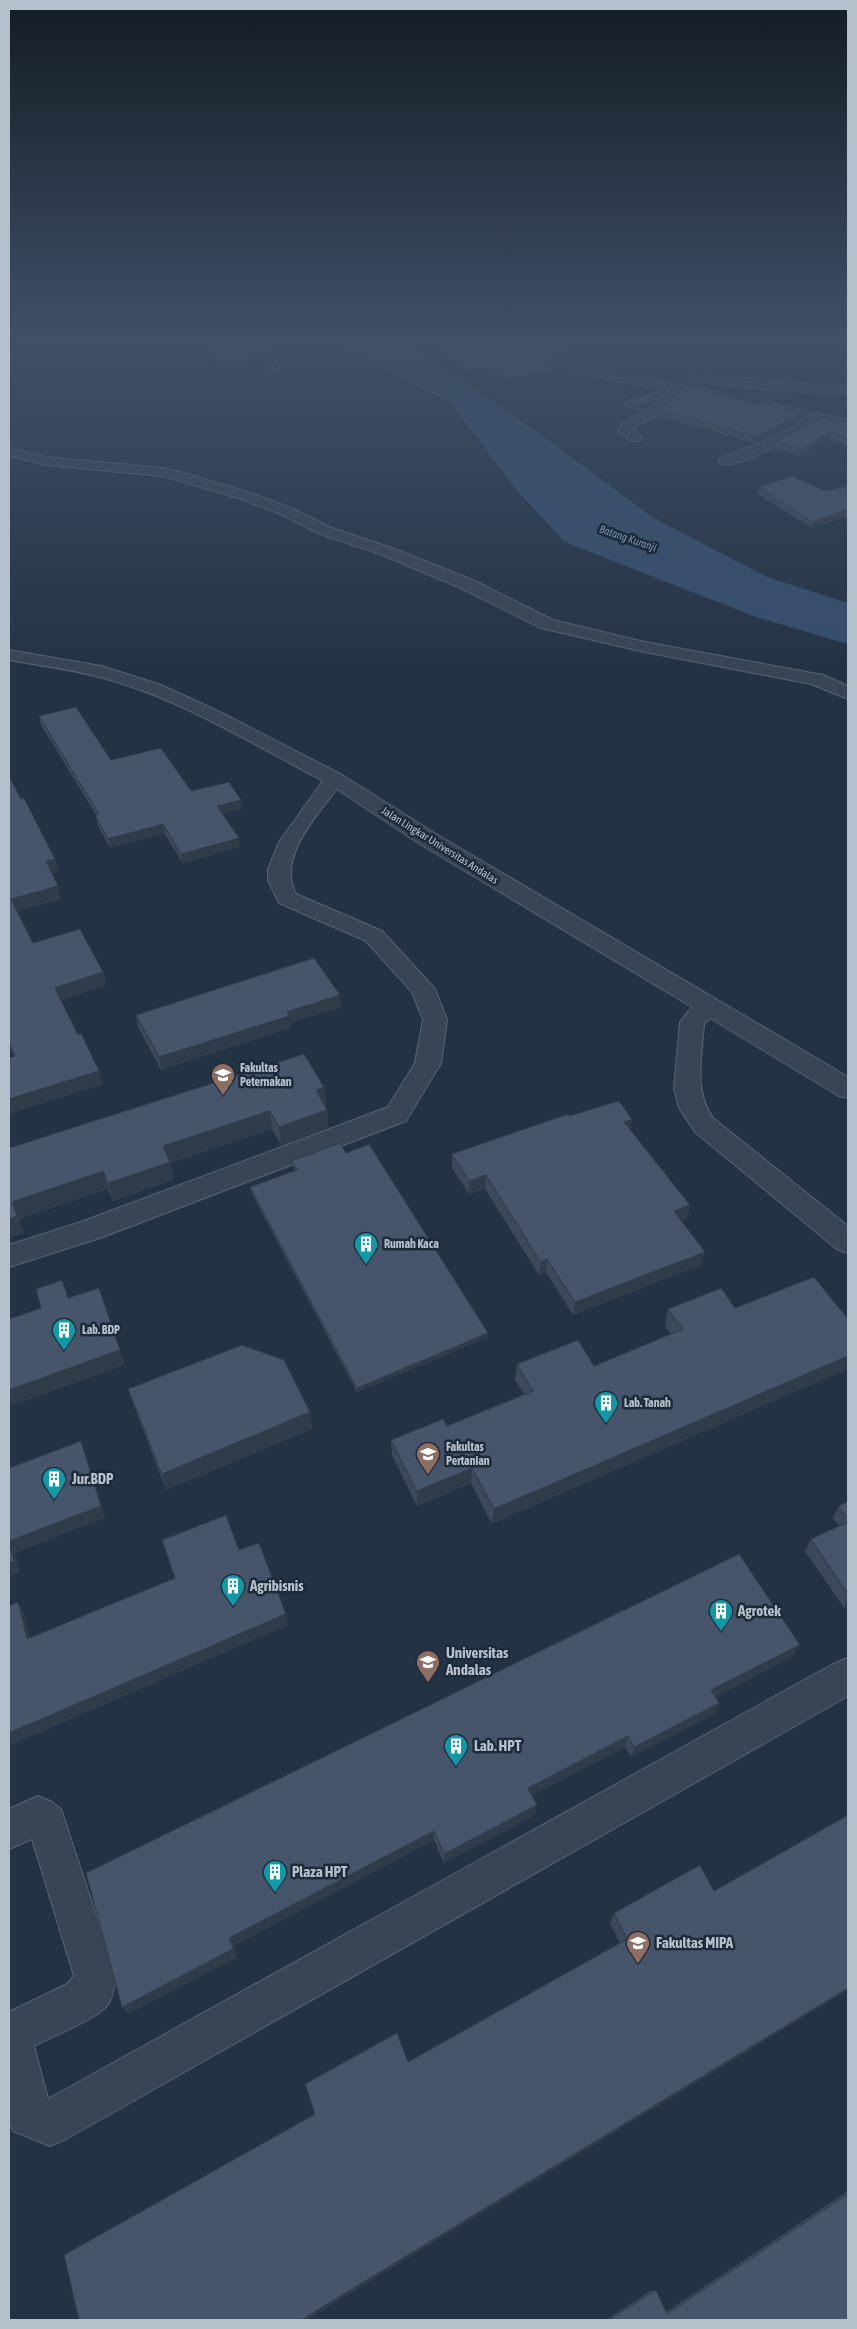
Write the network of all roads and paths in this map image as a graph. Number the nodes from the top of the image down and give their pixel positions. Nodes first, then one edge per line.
1 (752, 451) edge
2 (9, 452) edge
3 (726, 461) dead end
4 (9, 655) edge
5 (848, 693) edge
6 (335, 779) junction
7 (707, 1005) junction
8 (848, 1089) edge
9 (848, 1242) edge
10 (9, 1256) edge
11 (848, 1676) edge
12 (9, 1829) edge
13 (9, 2036) edge

1 - 3 street
2 - 5 street
4 - 6 street, Jalan Lingkar Universitas Andalas
6 - 7 street, Jalan Lingkar Universitas Andalas
6 - 10 street
7 - 8 street, Jalan Lingkar Universitas Andalas
7 - 9 street
11 - 13 street
12 - 13 street

